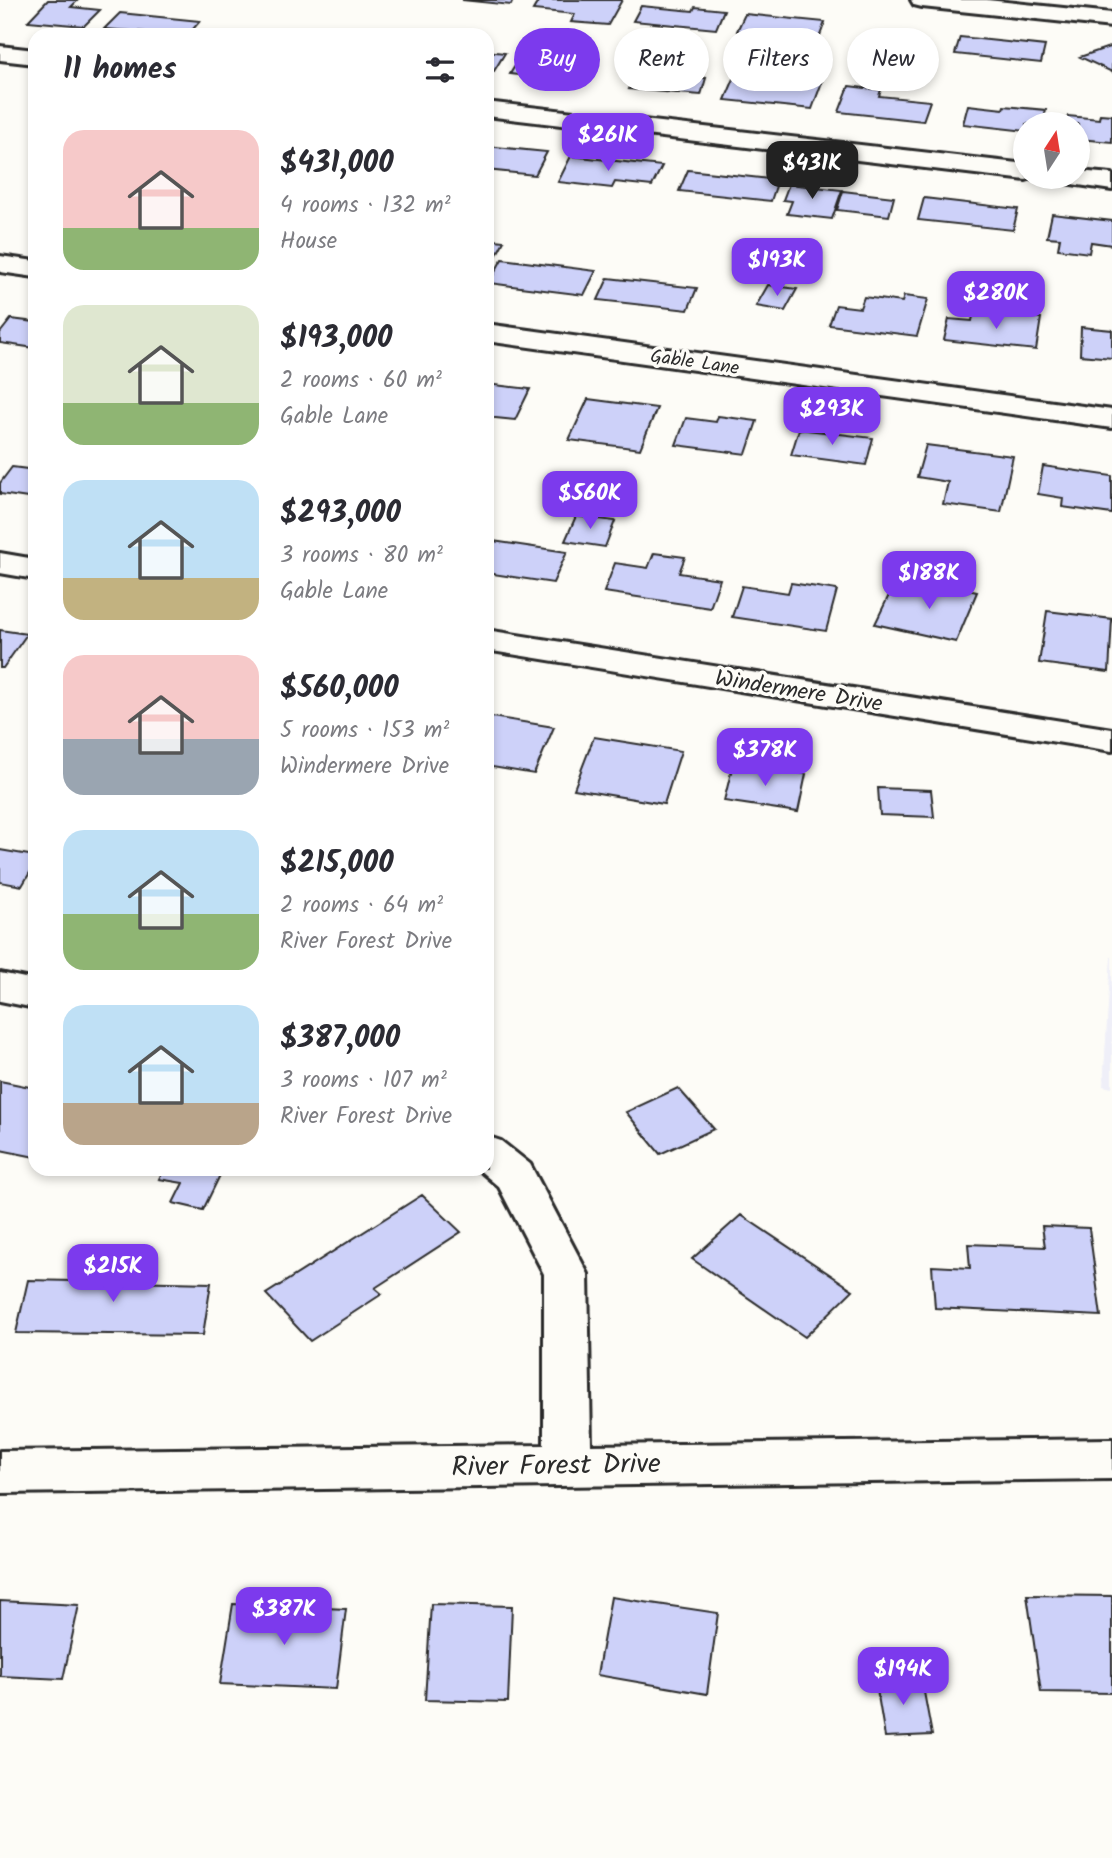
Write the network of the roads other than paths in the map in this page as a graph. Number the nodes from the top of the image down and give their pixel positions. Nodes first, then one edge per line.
1 (922, 0) edge
2 (1112, 20) edge
3 (0, 53) edge
4 (28, 56) edge
5 (494, 110) edge
6 (1013, 170) edge
7 (1090, 180) edge
8 (1112, 182) edge
9 (0, 264) edge
10 (28, 268) edge
11 (494, 333) edge
12 (1112, 418) edge
13 (0, 563) edge
14 (28, 568) edge
15 (494, 641) edge
16 (1112, 740) edge
17 (0, 986) edge
18 (28, 992) edge
19 (494, 1159) edge
20 (1112, 1459) edge
21 (568, 1464) junction
22 (0, 1472) edge

1 - 2 street
3 - 4 street
5 - 6 street
7 - 8 street
9 - 10 street
11 - 12 street, Gable Lane
13 - 14 street
15 - 16 street, Windermere Drive
17 - 18 street
19 - 21 street
20 - 21 street, River Forest Drive
21 - 22 street, River Forest Drive

